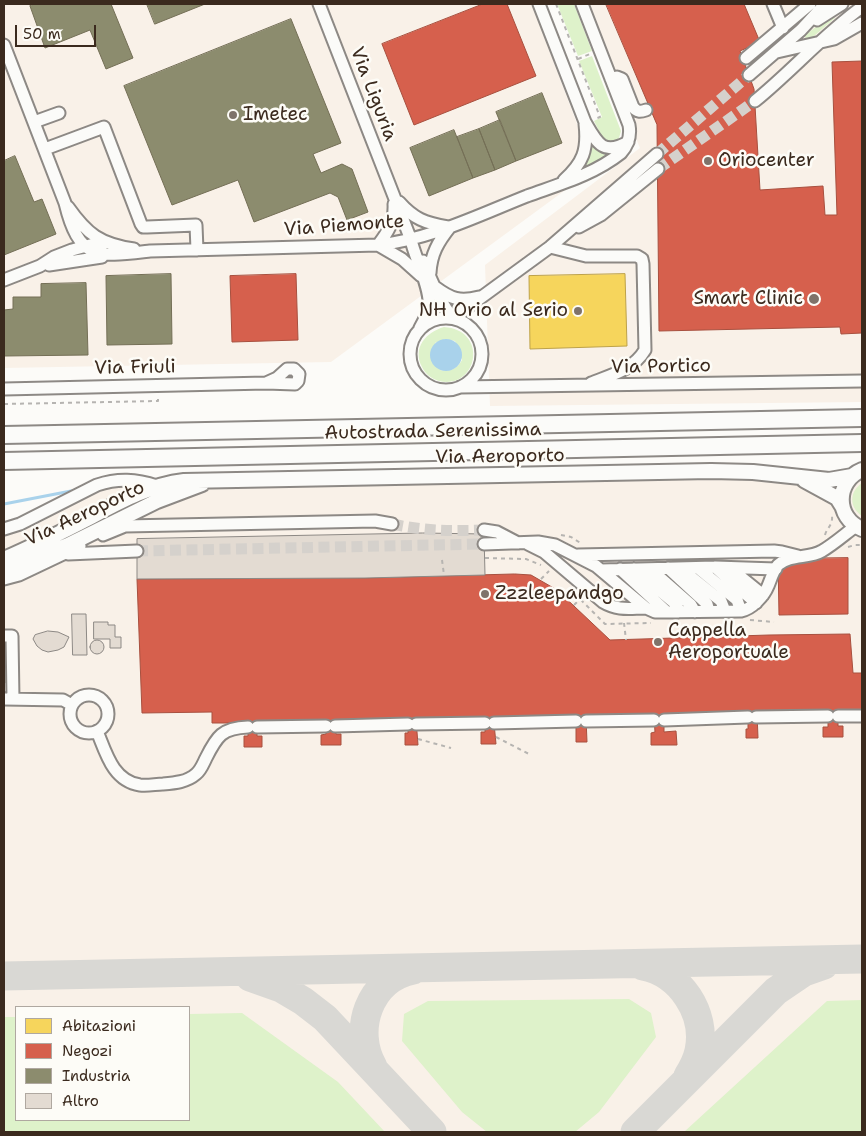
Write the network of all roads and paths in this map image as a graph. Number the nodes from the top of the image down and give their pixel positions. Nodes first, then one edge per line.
1 (318, 4) edge
2 (539, 4) edge
3 (556, 4) edge
4 (582, 4) edge
5 (773, 4) edge
6 (810, 4) edge
7 (825, 4) edge
8 (842, 4) edge
9 (862, 7) edge
10 (796, 9) edge
11 (862, 23) edge
12 (782, 28) junction
13 (801, 30) junction
14 (816, 44) junction
15 (4, 45) edge
16 (776, 53) junction
17 (746, 58) dead end
18 (749, 75) tunnel mouth
19 (611, 79) junction
20 (755, 101) tunnel mouth
21 (646, 110) dead end
22 (59, 113) dead end
23 (589, 121) junction
24 (34, 122) junction
25 (628, 142) junction
26 (45, 149) junction
27 (657, 154) tunnel mouth
28 (658, 169) tunnel mouth
29 (561, 183) junction
30 (394, 197) junction
31 (65, 203) junction
32 (450, 227) junction
33 (566, 234) junction
34 (411, 240) junction
35 (105, 243) junction
36 (378, 245) junction
37 (85, 246) junction
38 (550, 247) junction
39 (197, 250) junction
40 (150, 251) junction
41 (114, 255) junction
42 (40, 266) junction
43 (426, 276) junction
44 (4, 280) edge
45 (435, 287) junction
46 (482, 296) junction
47 (453, 318) junction
48 (420, 328) junction
49 (862, 381) edge
50 (266, 383) dead end
51 (581, 386) junction
52 (460, 387) junction
53 (4, 389) edge
54 (158, 393) dead end
55 (4, 404) edge
56 (862, 418) edge
57 (4, 435) edge
58 (862, 443) edge
59 (4, 461) edge
60 (857, 473) edge
61 (792, 475) junction
62 (209, 481) junction
63 (155, 487) junction
64 (842, 506) junction
65 (392, 524) tunnel mouth
66 (859, 527) edge
67 (4, 528) edge
68 (484, 530) tunnel mouth
69 (484, 544) tunnel mouth
70 (522, 544) junction
71 (137, 550) tunnel mouth
72 (63, 554) junction
73 (576, 554) junction
74 (798, 556) junction
75 (4, 559) edge
76 (442, 560) dead end
77 (715, 567) junction
78 (674, 568) junction
79 (698, 568) junction
80 (551, 569) dead end
81 (620, 569) junction
82 (634, 569) junction
83 (650, 569) junction
84 (731, 569) junction
85 (776, 569) junction
86 (4, 570) edge
87 (601, 570) junction
88 (444, 575) dead end
89 (4, 579) edge
90 (541, 579) dead end
91 (580, 599) dead end
92 (759, 599) junction
93 (574, 605) dead end
94 (646, 608) junction
95 (725, 611) junction
96 (741, 611) junction
97 (673, 612) junction
98 (694, 612) junction
99 (709, 612) junction
100 (624, 623) dead end
101 (4, 636) edge
102 (626, 640) dead end
103 (9, 699) edge
104 (72, 705) junction
105 (862, 716) edge
106 (97, 731) junction
107 (496, 737) dead end
108 (418, 739) dead end
109 (451, 748) dead end
110 (529, 754) dead end

1 - 30 street, Via Liguria
2 - 23 street
3 - 23 path
4 - 19 street
5 - 12 street
6 - 10 street
7 - 13 street
8 - 13 street
9 - 14 street
10 - 12 street
11 - 14 street
12 - 17 street
13 - 16 street
14 - 16 street
14 - 20 street
15 - 24 street, Via Piemonte
16 - 18 street
19 - 21 street
19 - 25 street
22 - 24 street
23 - 25 street
23 - 29 street, Via Piemonte
24 - 26 street, Via Piemonte
25 - 29 street, Via Piemonte
26 - 31 street, Via Piemonte
26 - 39 street
27 - 33 street
28 - 33 street
29 - 32 street, Via Piemonte
30 - 32 street, Via Liguria
30 - 34 street, Via Liguria
30 - 36 street, Via Liguria
31 - 35 street, Via Piemonte
31 - 37 street, Via Piemonte
32 - 34 street, Via Piemonte
32 - 43 street, Via Liguria
33 - 38 street
34 - 36 street, Via Piemonte
34 - 43 street, Via Liguria
35 - 37 street
35 - 40 street, Via Piemonte
36 - 39 street, Via Piemonte
36 - 43 street, Via Liguria
37 - 41 street, Via Piemonte
37 - 42 street
38 - 46 street
38 - 51 street
39 - 40 street, Via Piemonte
40 - 41 street, Via Piemonte
41 - 42 street
42 - 44 street
43 - 45 street, Via Liguria
43 - 48 street, Via Liguria
45 - 46 street
45 - 47 street, Via Liguria
46 - 47 street
47 - 48 street
47 - 52 street
48 - 52 street
49 - 51 street, Via Portico
50 - 53 street, Via Friuli
51 - 52 street, Via Portico
54 - 55 path
56 - 57 highway, Autostrada Serenissima
58 - 59 highway, Autostrada Serenissima
60 - 61 main road, Via Aeroporto
60 - 64 main road
61 - 62 main road, Via Aeroporto
61 - 64 main road, Via Aeroporto
62 - 63 main road, Via Aeroporto
62 - 86 main road, Via Aeroporto
63 - 67 street
63 - 75 main road, Via Aeroporto
64 - 66 main road, Via Aeroporto
65 - 72 street
66 - 74 street
68 - 70 street
69 - 70 street
70 - 73 street
70 - 94 street
71 - 72 street
72 - 89 street
73 - 74 street
73 - 87 street
74 - 85 street
76 - 88 path
77 - 79 street
77 - 84 street
77 - 92 street
78 - 79 street
78 - 83 street
78 - 95 street
78 - 99 street
79 - 96 street
80 - 90 path
81 - 82 street
81 - 87 street
81 - 97 street
82 - 83 street
82 - 97 street
83 - 98 street
84 - 85 street
84 - 92 street
85 - 92 street
87 - 94 street
91 - 93 path
92 - 96 street
94 - 97 street
95 - 96 street
95 - 99 street
97 - 98 street
98 - 99 street
100 - 102 path
101 - 103 street
103 - 104 street
104 - 106 street
104 - 106 street
105 - 106 street
107 - 110 path
108 - 109 path

